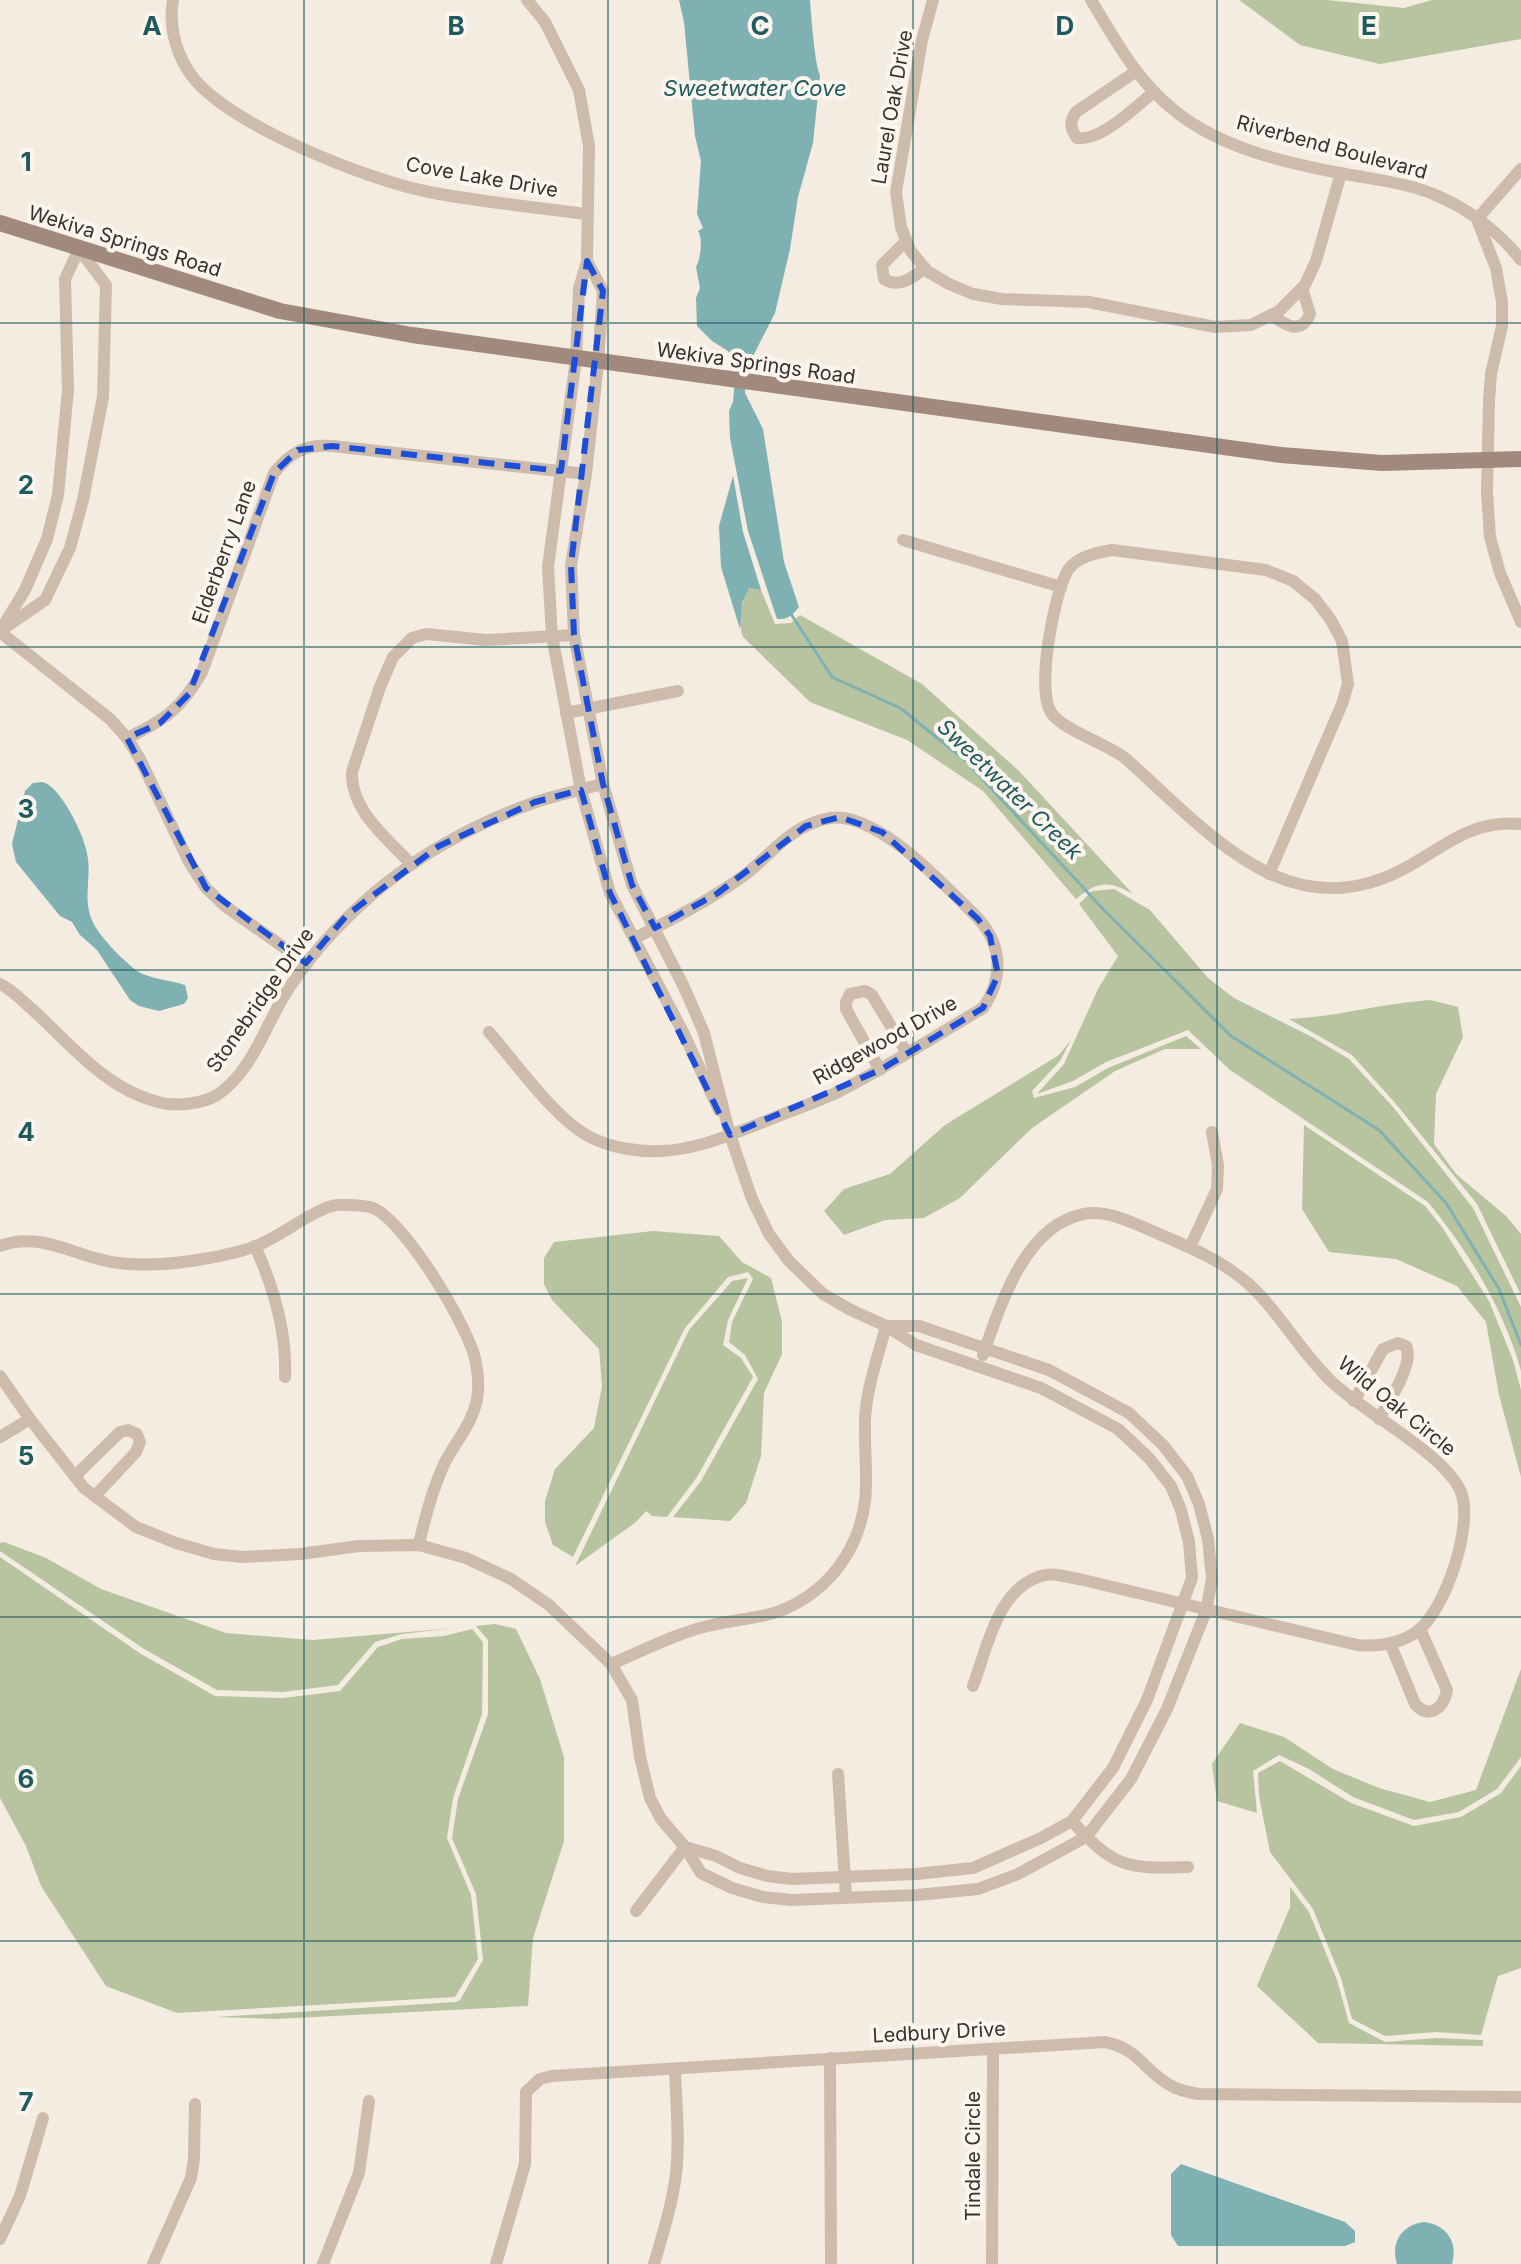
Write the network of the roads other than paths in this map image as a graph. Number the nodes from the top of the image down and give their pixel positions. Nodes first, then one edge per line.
1 (173, 0) edge
2 (527, 0) edge
3 (933, 0) edge
4 (1091, 0) edge
5 (1135, 72) junction
6 (1154, 92) junction
7 (1521, 169) edge
8 (1341, 173) junction
9 (586, 214) junction
10 (1477, 219) junction
11 (0, 223) edge
12 (906, 241) junction
13 (79, 249) junction
14 (1521, 260) edge
15 (587, 261) junction
16 (925, 268) junction
17 (1302, 288) junction
18 (1272, 315) junction
19 (576, 359) junction
20 (598, 363) junction
21 (1521, 459) edge
22 (1488, 461) junction
23 (561, 471) junction
24 (586, 474) junction
25 (54, 511) junction
26 (78, 517) junction
27 (903, 540) dead end
28 (1061, 587) junction
29 (1521, 622) edge
30 (0, 631) edge
31 (574, 635) junction
32 (552, 636) junction
33 (678, 691) dead end
34 (588, 708) junction
35 (566, 713) junction
36 (127, 738) junction
37 (603, 784) junction
38 (581, 790) junction
39 (1521, 824) edge
40 (411, 864) junction
41 (1269, 874) junction
42 (655, 928) junction
43 (635, 938) junction
44 (306, 963) junction
45 (0, 984) edge
46 (489, 1032) dead end
47 (907, 1053) junction
48 (880, 1070) junction
49 (1212, 1132) dead end
50 (730, 1135) junction
51 (0, 1246) edge
52 (255, 1246) junction
53 (1190, 1247) junction
54 (886, 1326) junction
55 (986, 1348) junction
56 (979, 1366) junction
57 (0, 1376) edge
58 (285, 1377) dead end
59 (1354, 1401) junction
60 (1129, 1413) junction
61 (30, 1419) junction
62 (1379, 1419) junction
63 (1118, 1429) junction
64 (0, 1437) edge
65 (75, 1476) junction
66 (95, 1496) junction
67 (419, 1545) junction
68 (1184, 1605) junction
69 (1206, 1611) junction
70 (1420, 1629) junction
71 (1390, 1643) junction
72 (611, 1664) junction
73 (973, 1686) dead end
74 (838, 1774) dead end
75 (1072, 1821) junction
76 (1086, 1837) junction
77 (685, 1847) junction
78 (1188, 1867) dead end
79 (845, 1875) junction
80 (846, 1896) junction
81 (636, 1911) dead end
82 (993, 2049) junction
83 (830, 2058) junction
84 (675, 2069) junction
85 (1521, 2097) edge
86 (369, 2101) dead end
87 (195, 2104) dead end
88 (43, 2118) dead end
89 (0, 2239) edge
90 (153, 2264) edge
91 (323, 2264) edge
92 (496, 2264) edge
93 (654, 2264) edge
94 (831, 2264) edge
95 (992, 2264) edge

1 - 9 street, Cove Lake Drive
2 - 9 street
3 - 12 street, Laurel Oak Drive
4 - 5 street, Riverbend Boulevard
5 - 6 street, Riverbend Boulevard
5 - 6 street
6 - 8 street, Riverbend Boulevard
7 - 10 street
8 - 10 street, Riverbend Boulevard
8 - 17 street, Laurel Oak Drive
9 - 15 street
10 - 14 street, Riverbend Boulevard
10 - 22 street
11 - 13 main road, Wekiva Springs Road
12 - 16 street, Laurel Oak Drive
12 - 16 street
13 - 19 main road, Wekiva Springs Road
13 - 25 street
13 - 26 street
15 - 19 street
15 - 20 street
16 - 18 street, Laurel Oak Drive
17 - 18 street, Laurel Oak Drive
17 - 18 street
19 - 20 main road, Wekiva Springs Road
19 - 23 street
20 - 22 main road, Wekiva Springs Road
20 - 24 street
21 - 22 main road, Wekiva Springs Road
22 - 29 street
23 - 24 street, Elderberry Lane
23 - 32 street
23 - 36 street, Elderberry Lane
24 - 31 street
25 - 26 street
25 - 30 street
26 - 30 street
27 - 28 street
28 - 41 street
28 - 41 street
30 - 36 street
31 - 32 street
31 - 34 street
32 - 35 street
32 - 40 street
33 - 34 street
34 - 35 street
34 - 37 street
35 - 38 street
36 - 44 street
37 - 38 street, Stonebridge Drive
37 - 42 street
38 - 40 street, Stonebridge Drive
38 - 43 street
39 - 41 street
40 - 44 street, Stonebridge Drive
42 - 43 street, Ridgewood Drive
42 - 47 street, Ridgewood Drive
42 - 50 street
43 - 50 street
44 - 45 street, Stonebridge Drive
46 - 50 street, Ridgewood Drive
47 - 48 street, Ridgewood Drive
47 - 48 street
48 - 50 street, Ridgewood Drive
49 - 53 street
50 - 54 street
51 - 52 street
52 - 58 street
52 - 67 street
53 - 55 street, Wild Oak Circle
53 - 59 street, Wild Oak Circle
54 - 55 street
54 - 56 street
54 - 72 street
55 - 56 street, Wild Oak Circle
55 - 60 street
56 - 63 street
57 - 61 street
59 - 62 street, Wild Oak Circle
59 - 62 street
60 - 63 street
60 - 69 street
61 - 64 street
61 - 65 street
62 - 70 street, Wild Oak Circle
63 - 68 street
65 - 66 street
65 - 66 street
66 - 67 street
67 - 72 street
68 - 69 street
68 - 73 street
68 - 75 street
69 - 71 street
69 - 76 street
70 - 71 street
70 - 71 street
72 - 77 street
74 - 79 street
75 - 76 street
75 - 79 street
76 - 78 street
76 - 80 street
77 - 79 street
77 - 80 street
77 - 81 street
79 - 80 street
82 - 83 street, Ledbury Drive
82 - 85 street, Ledbury Drive
82 - 95 street, Tindale Circle
83 - 84 street, Ledbury Drive
83 - 94 street
84 - 92 street, Ledbury Drive
84 - 93 street
86 - 91 street
87 - 90 street
88 - 89 street

